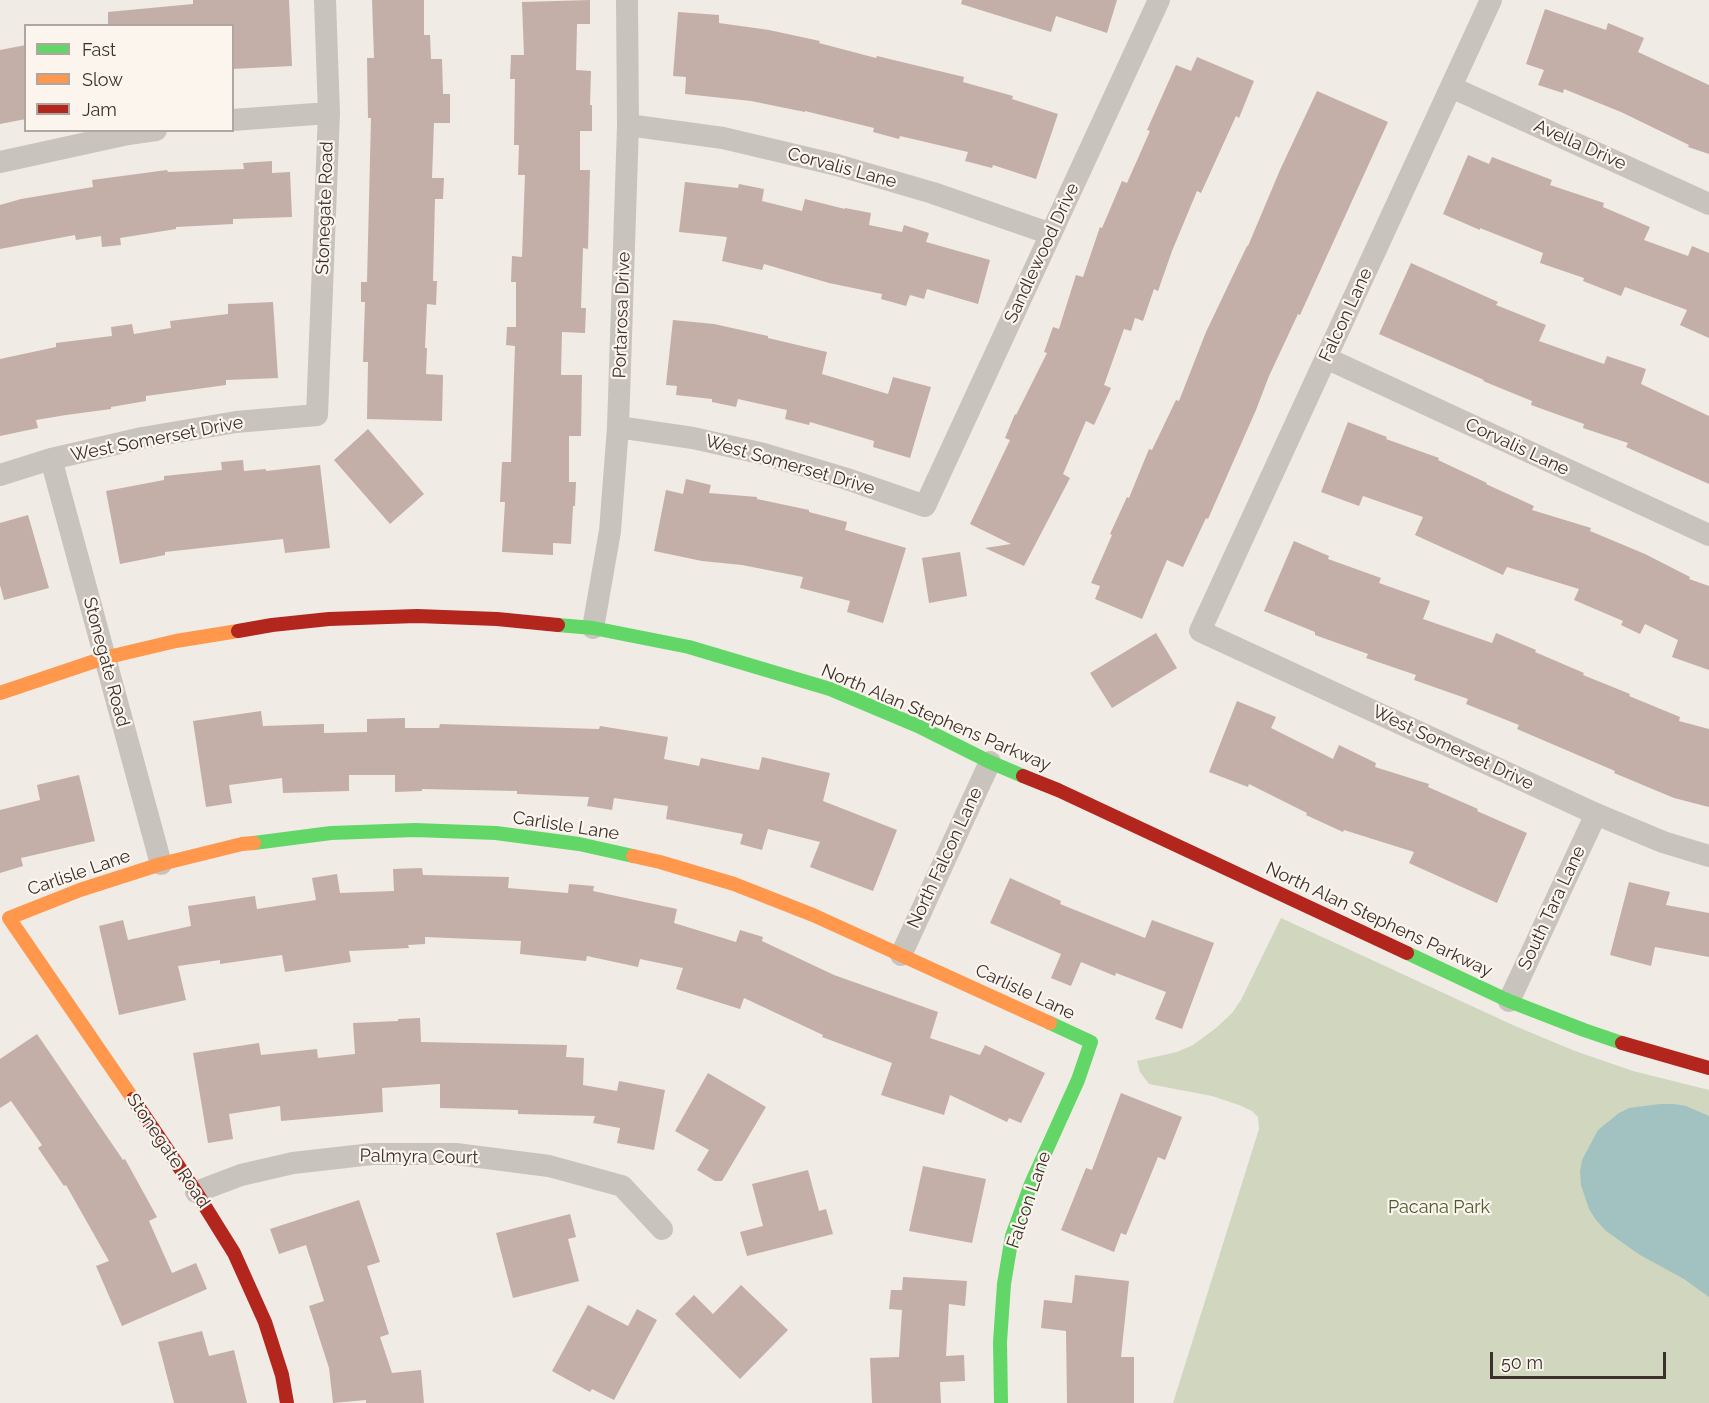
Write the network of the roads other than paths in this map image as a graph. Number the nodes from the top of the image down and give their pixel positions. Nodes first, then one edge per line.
1 (325, 0) edge
2 (627, 0) edge
3 (1159, 0) edge
4 (1491, 0) edge
5 (1451, 87) junction
6 (329, 112) junction
7 (234, 120) edge
8 (628, 125) junction
9 (142, 132) edge
10 (0, 162) edge
11 (1709, 204) edge
12 (1051, 234) junction
13 (1326, 358) junction
14 (317, 415) joint
15 (618, 427) junction
16 (51, 459) junction
17 (0, 476) edge
18 (925, 506) joint
19 (1709, 535) edge
20 (593, 628) junction
21 (1200, 631) joint
22 (104, 658) junction
23 (0, 693) edge
24 (990, 762) junction
25 (1596, 814) junction
26 (1709, 856) edge
27 (161, 864) junction
28 (9, 918) joint
29 (901, 955) junction
30 (1509, 1001) junction
31 (1091, 1042) joint
32 (1709, 1068) edge
33 (196, 1192) junction
34 (662, 1229) dead end
35 (287, 1403) edge
36 (1001, 1403) edge

1 - 6 street, Stonegate Road
2 - 8 street, Portarosa Drive
3 - 12 street, Sandlewood Drive
4 - 5 street, Falcon Lane
5 - 11 street, Avella Drive
5 - 13 street, Falcon Lane
6 - 7 street
6 - 14 street, Stonegate Road
8 - 12 street, Corvalis Lane
8 - 15 street, Portarosa Drive
9 - 10 street
12 - 18 street, Sandlewood Drive
13 - 19 street, Corvalis Lane
13 - 21 street, Falcon Lane
14 - 16 street, West Somerset Drive
15 - 18 street, West Somerset Drive
15 - 20 street, Portarosa Drive
16 - 17 street, West Somerset Drive
16 - 22 street, Stonegate Road
20 - 22 street, North Alan Stephens Parkway
20 - 24 street, North Alan Stephens Parkway
21 - 25 street, West Somerset Drive
22 - 23 street, North Alan Stephens Parkway
22 - 27 street, Stonegate Road
24 - 29 street, North Falcon Lane
24 - 30 street, North Alan Stephens Parkway
25 - 26 street, West Somerset Drive
25 - 30 street, South Tara Lane
27 - 28 street, Carlisle Lane
27 - 29 street, Carlisle Lane
28 - 33 street, Stonegate Road
29 - 31 street, Carlisle Lane
30 - 32 street, North Alan Stephens Parkway
31 - 36 street, Falcon Lane
33 - 34 street, Palmyra Court
33 - 35 street, Stonegate Road

